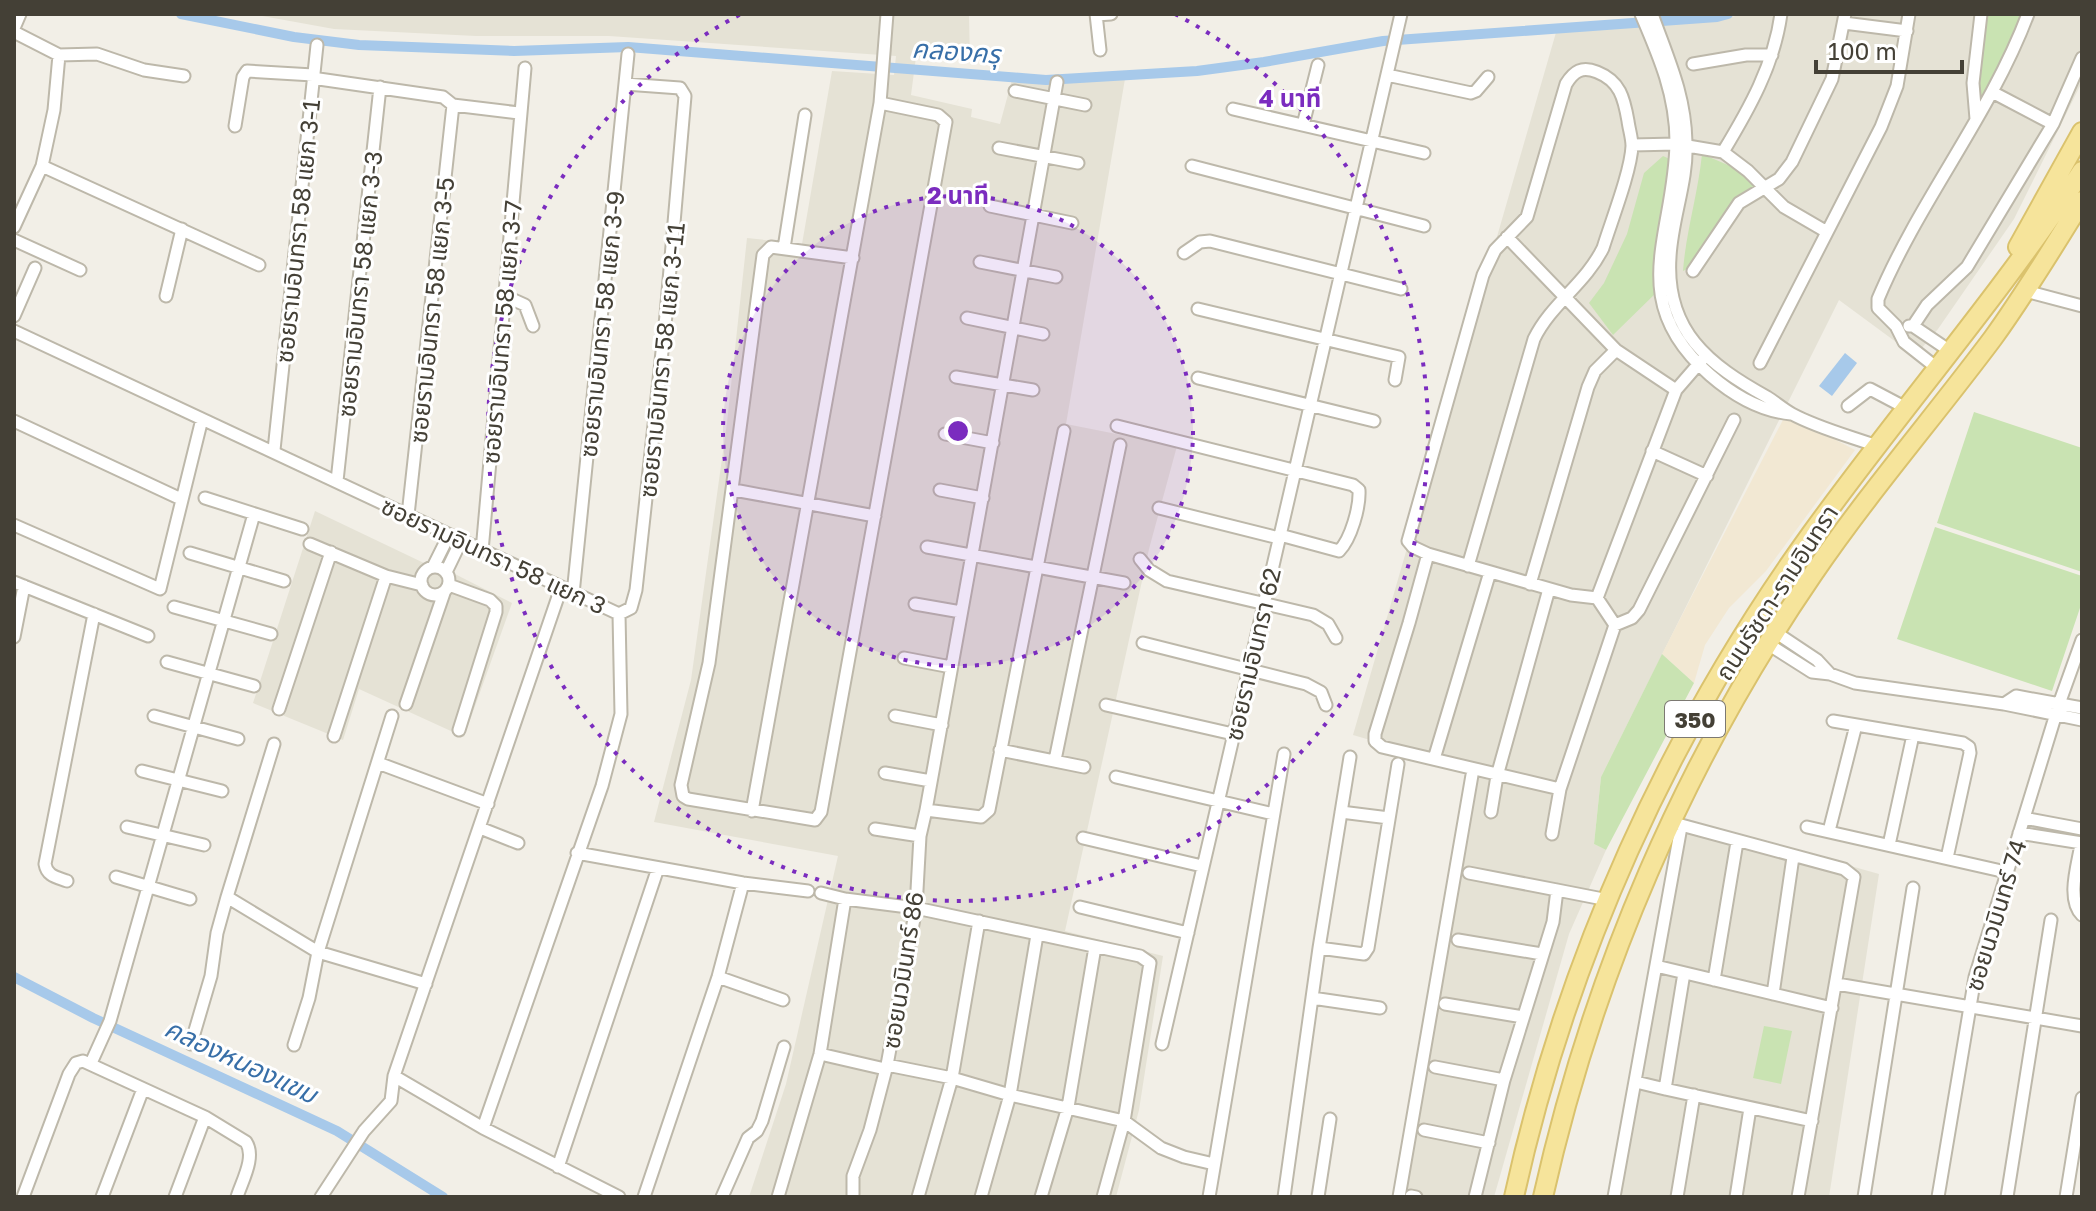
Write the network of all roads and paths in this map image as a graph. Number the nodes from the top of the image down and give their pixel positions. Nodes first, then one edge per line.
1 (20, 14) edge
2 (887, 14) edge
3 (1111, 14) edge
4 (1641, 14) edge
5 (1652, 14) edge
6 (1781, 14) edge
7 (1909, 14) edge
8 (1981, 14) edge
9 (2028, 14) edge
10 (1096, 15) edge
11 (1844, 19) edge
12 (1400, 20) edge
13 (14, 30) edge
14 (1907, 31) junction
15 (1654, 32) junction
16 (317, 45) dead end
17 (1100, 50) dead end
18 (628, 54) dead end
19 (59, 55) junction
20 (1772, 55) junction
21 (2082, 58) edge
22 (1693, 64) dead end
23 (1318, 65) dead end
24 (525, 68) dead end
25 (1387, 75) junction
26 (184, 76) dead end
27 (312, 77) junction
28 (1488, 77) dead end
29 (1057, 82) dead end
30 (625, 84) junction
31 (380, 87) junction
32 (1015, 91) dead end
33 (1994, 93) junction
34 (1054, 98) junction
35 (880, 103) junction
36 (453, 105) junction
37 (1085, 105) dead end
38 (1233, 109) dead end
39 (519, 113) junction
40 (805, 115) dead end
41 (1976, 119) junction
42 (2053, 124) junction
43 (1303, 125) junction
44 (235, 126) dead end
45 (2082, 132) edge
46 (1371, 140) junction
47 (1632, 145) junction
48 (1682, 145) junction
49 (999, 148) dead end
50 (1723, 152) junction
51 (1424, 153) dead end
52 (1043, 157) junction
53 (1078, 163) dead end
54 (42, 166) junction
55 (1192, 166) dead end
56 (2082, 171) edge
57 (1764, 188) junction
58 (2082, 201) edge
59 (990, 206) dead end
60 (1355, 209) junction
61 (1032, 214) junction
62 (2082, 222) edge
63 (1072, 223) dead end
64 (1424, 226) dead end
65 (14, 227) edge
66 (182, 229) junction
67 (1827, 232) junction
68 (1507, 237) junction
69 (14, 240) edge
70 (784, 248) junction
71 (1184, 253) dead end
72 (853, 258) junction
73 (980, 262) dead end
74 (259, 265) dead end
75 (35, 268) dead end
76 (80, 270) dead end
77 (1022, 271) junction
78 (1693, 271) dead end
79 (1340, 273) junction
80 (1056, 277) dead end
81 (1401, 289) dead end
82 (2029, 292) junction
83 (166, 296) dead end
84 (505, 296) junction
85 (1566, 296) junction
86 (1990, 299) junction
87 (2082, 306) edge
88 (2015, 307) junction
89 (1198, 309) dead end
90 (14, 316) edge
91 (967, 318) dead end
92 (533, 326) dead end
93 (1896, 326) junction
94 (1913, 326) junction
95 (1013, 328) junction
96 (14, 331) edge
97 (1043, 334) dead end
98 (1326, 340) junction
99 (1616, 350) junction
100 (1950, 351) junction
101 (1701, 360) junction
102 (1760, 363) dead end
103 (1937, 368) junction
104 (956, 377) dead end
105 (1198, 378) dead end
106 (1395, 380) dead end
107 (1002, 385) junction
108 (1033, 390) dead end
109 (1676, 390) junction
110 (1311, 404) junction
111 (1848, 406) dead end
112 (1906, 408) junction
113 (202, 419) junction
114 (1734, 420) dead end
115 (14, 421) edge
116 (1374, 421) dead end
117 (1117, 426) dead end
118 (1064, 431) dead end
119 (945, 434) dead end
120 (993, 443) junction
121 (1120, 445) dead end
122 (1877, 446) junction
123 (274, 450) junction
124 (1652, 451) junction
125 (1295, 471) junction
126 (1707, 476) junction
127 (337, 481) junction
128 (734, 490) junction
129 (940, 490) dead end
130 (205, 498) dead end
131 (983, 498) junction
132 (181, 499) junction
133 (808, 502) junction
134 (1159, 508) dead end
135 (254, 514) junction
136 (408, 515) junction
137 (875, 516) junction
138 (14, 525) edge
139 (302, 529) dead end
140 (449, 535) junction
141 (1279, 536) junction
142 (461, 541) junction
143 (310, 544) dead end
144 (927, 547) dead end
145 (482, 551) junction
146 (331, 552) junction
147 (190, 553) dead end
148 (1428, 554) junction
149 (973, 555) junction
150 (1140, 559) dead end
151 (1037, 566) junction
152 (1468, 566) junction
153 (433, 567) junction
154 (238, 568) junction
155 (446, 572) junction
156 (1490, 572) junction
157 (386, 576) junction
158 (1094, 577) junction
159 (284, 581) dead end
160 (1124, 583) dead end
161 (19, 584) edge
162 (1530, 584) junction
163 (422, 585) junction
164 (561, 588) junction
165 (446, 589) junction
166 (1549, 589) junction
167 (573, 594) junction
168 (1597, 598) junction
169 (1265, 602) junction
170 (915, 604) dead end
171 (174, 607) dead end
172 (961, 612) junction
173 (94, 614) junction
174 (619, 614) junction
175 (223, 620) junction
176 (1615, 625) junction
177 (271, 634) dead end
178 (148, 636) dead end
179 (14, 637) edge
180 (1336, 638) dead end
181 (1772, 638) junction
182 (2082, 640) edge
183 (1143, 643) dead end
184 (904, 658) dead end
185 (167, 662) dead end
186 (951, 667) junction
187 (1248, 669) junction
188 (208, 673) junction
189 (254, 686) dead end
190 (406, 704) dead end
191 (1106, 705) dead end
192 (1326, 705) dead end
193 (2082, 708) edge
194 (279, 709) dead end
195 (2057, 710) junction
196 (154, 716) dead end
197 (392, 716) dead end
198 (895, 716) dead end
199 (2082, 720) edge
200 (1833, 721) dead end
201 (942, 725) junction
202 (1856, 725) junction
203 (193, 727) junction
204 (459, 730) dead end
205 (1233, 734) junction
206 (1913, 735) junction
207 (334, 736) dead end
208 (238, 739) dead end
209 (274, 744) dead end
210 (1000, 750) junction
211 (1284, 754) dead end
212 (1350, 757) dead end
213 (1434, 759) junction
214 (1055, 760) junction
215 (378, 763) junction
216 (1398, 764) dead end
217 (1084, 767) dead end
218 (142, 771) dead end
219 (885, 773) dead end
220 (1472, 775) dead end
221 (1497, 776) junction
222 (1116, 777) dead end
223 (178, 780) junction
224 (931, 781) junction
225 (1560, 789) junction
226 (222, 791) dead end
227 (1218, 799) junction
228 (488, 804) junction
229 (926, 810) junction
230 (752, 811) junction
231 (1341, 812) junction
232 (1491, 812) dead end
233 (1273, 814) junction
234 (1389, 818) junction
235 (2024, 818) junction
236 (1675, 825) junction
237 (127, 827) dead end
238 (1807, 827) dead end
239 (480, 828) junction
240 (875, 829) dead end
241 (2082, 829) edge
242 (1829, 831) junction
243 (2019, 833) junction
244 (1552, 834) dead end
245 (162, 836) junction
246 (920, 836) junction
247 (1083, 838) dead end
248 (1737, 842) junction
249 (518, 843) dead end
250 (2081, 844) edge
251 (204, 845) dead end
252 (1889, 845) junction
253 (577, 853) junction
254 (1793, 857) junction
255 (1947, 858) junction
256 (1202, 866) junction
257 (658, 868) junction
258 (2006, 872) junction
259 (1469, 873) dead end
260 (116, 877) dead end
261 (67, 881) dead end
262 (743, 883) junction
263 (148, 886) junction
264 (1913, 888) dead end
265 (1557, 890) junction
266 (808, 891) dead end
267 (821, 893) dead end
268 (227, 897) junction
269 (190, 899) dead end
270 (845, 899) junction
271 (1608, 900) junction
272 (1080, 907) dead end
273 (916, 908) junction
274 (2081, 914) edge
275 (2051, 920) dead end
276 (979, 921) junction
277 (1188, 933) junction
278 (1037, 935) junction
279 (1458, 940) dead end
280 (1095, 947) junction
281 (1319, 948) junction
282 (318, 952) junction
283 (1542, 954) junction
284 (1656, 966) junction
285 (1684, 973) junction
286 (718, 977) junction
287 (1714, 980) junction
288 (426, 984) junction
289 (1837, 984) junction
290 (1773, 994) junction
291 (1897, 994) junction
292 (1312, 998) junction
293 (783, 1000) dead end
294 (1445, 1004) dead end
295 (1968, 1006) junction
296 (1380, 1008) dead end
297 (1832, 1008) junction
298 (1523, 1017) junction
299 (2036, 1019) junction
300 (2082, 1026) edge
301 (191, 1044) dead end
302 (1162, 1044) dead end
303 (294, 1045) dead end
304 (784, 1047) dead end
305 (820, 1054) junction
306 (91, 1063) junction
307 (886, 1067) junction
308 (1435, 1067) dead end
309 (394, 1076) junction
310 (952, 1078) junction
311 (1504, 1080) junction
312 (1636, 1082) junction
313 (143, 1089) junction
314 (1665, 1089) junction
315 (1010, 1095) junction
316 (1694, 1095) junction
317 (2082, 1098) edge
318 (1068, 1107) junction
319 (1750, 1108) junction
320 (205, 1117) junction
321 (1330, 1119) dead end
322 (1124, 1121) junction
323 (1812, 1121) junction
324 (483, 1128) junction
325 (1424, 1130) dead end
326 (1489, 1143) junction
327 (1214, 1164) junction
328 (558, 1167) junction
329 (853, 1176) junction
330 (327, 1195) edge
331 (23, 1197) edge
332 (102, 1197) edge
333 (175, 1197) edge
334 (237, 1197) edge
335 (619, 1197) edge
336 (644, 1197) edge
337 (722, 1197) edge
338 (778, 1197) edge
339 (845, 1197) edge
340 (853, 1197) edge
341 (918, 1197) edge
342 (981, 1197) edge
343 (1041, 1197) edge
344 (1103, 1197) edge
345 (1209, 1197) edge
346 (1284, 1197) edge
347 (1318, 1197) edge
348 (1399, 1197) edge
349 (1475, 1197) edge
350 (1514, 1197) edge
351 (1543, 1197) edge
352 (1614, 1197) edge
353 (1677, 1197) edge
354 (1736, 1197) edge
355 (1798, 1197) edge
356 (1864, 1197) edge
357 (1938, 1197) edge
358 (2007, 1197) edge
359 (2066, 1197) edge

1 - 13 street
2 - 35 street
3 - 10 street
4 - 15 street
5 - 15 street
6 - 20 street
7 - 14 street
8 - 41 street
9 - 33 street
10 - 17 street
11 - 14 street
11 - 57 street
12 - 25 street, ซอยรามอินทรา 62
13 - 19 street
14 - 67 street
15 - 48 street
16 - 27 street
18 - 30 street, ซอยรามอินทรา 58 แยก 3-9
19 - 26 street
19 - 54 street
20 - 22 street
20 - 50 street
21 - 42 street
23 - 43 street
24 - 39 street, ซอยรามอินทรา 58 แยก 3-7
25 - 28 street
25 - 46 street, ซอยรามอินทรา 62
27 - 31 street, ซอยรามอินทรา 58 แยก 3-1
27 - 44 street
27 - 123 street, ซอยรามอินทรา 58 แยก 3-1
29 - 34 street, ซอยนวมินทร์ 86
30 - 167 street, ซอยรามอินทรา 58 แยก 3-9
30 - 174 street, ซอยรามอินทรา 58 แยก 3-11
31 - 36 street, ซอยรามอินทรา 58 แยก 3-1
31 - 127 street, ซอยรามอินทรา 58 แยก 3-3
32 - 34 street
33 - 41 street
33 - 42 street
34 - 37 street
34 - 52 street, ซอยนวมินทร์ 86
35 - 72 street
35 - 137 street
36 - 39 street, ซอยรามอินทรา 58 แยก 3-1
36 - 136 street, ซอยรามอินทรา 58 แยก 3-5
38 - 43 street
39 - 84 street, ซอยรามอินทรา 58 แยก 3-7
40 - 70 street
41 - 93 street
42 - 94 street
43 - 46 street
45 - 86 main road
46 - 51 street
46 - 60 street, ซอยรามอินทรา 62
47 - 48 street
47 - 68 street
47 - 85 street
48 - 50 street
48 - 101 street
49 - 52 street
50 - 57 street
52 - 53 street
52 - 61 street, ซอยนวมินทร์ 86
54 - 65 street
54 - 66 street
55 - 60 street
56 - 86 main road, ถนนรัชดา-รามอินทรา / 350
57 - 67 street
57 - 78 street
58 - 88 main road, ถนนรัชดา-รามอินทรา / 350
59 - 61 street
60 - 64 street
60 - 79 street, ซอยรามอินทรา 62
61 - 63 street
61 - 77 street, ซอยนวมินทร์ 86
62 - 82 main road
66 - 74 street
66 - 83 street
67 - 102 street
68 - 85 street
68 - 148 street
69 - 76 street
70 - 72 street
70 - 128 street
71 - 79 street
72 - 133 street
73 - 77 street
75 - 90 street
77 - 80 street
77 - 95 street, ซอยนวมินทร์ 86
79 - 81 street
79 - 98 street, ซอยรามอินทรา 62
82 - 87 street
82 - 88 main road
84 - 92 street
84 - 145 street, ซอยรามอินทรา 58 แยก 3-7
85 - 99 street
85 - 152 street
86 - 100 main road, ถนนรัชดา-รามอินทรา / 350
88 - 181 main road, ถนนรัชดา-รามอินทรา / 350
89 - 98 street
91 - 95 street
93 - 94 street
93 - 103 street
94 - 100 street
95 - 97 street
95 - 107 street, ซอยนวมินทร์ 86
96 - 113 street, ซอยรามอินทรา 58 แยก 3
98 - 106 street
98 - 110 street, ซอยรามอินทรา 62
99 - 109 street
99 - 162 street
100 - 103 main road, ถนนรัชดา-รามอินทรา / 350
101 - 109 street
101 - 122 street
103 - 112 main road, ถนนรัชดา-รามอินทรา / 350
104 - 107 street
105 - 110 street
107 - 108 street
107 - 120 street, ซอยนวมินทร์ 86
109 - 124 street
110 - 116 street
110 - 125 street, ซอยรามอินทรา 62
111 - 112 street
112 - 122 main road, ถนนรัชดา-รามอินทรา / 350
113 - 123 street, ซอยรามอินทรา 58 แยก 3
113 - 132 street
114 - 126 street
115 - 132 street
117 - 125 street
118 - 151 street
119 - 120 street
120 - 131 street, ซอยนวมินทร์ 86
121 - 158 street
122 - 271 main road, ถนนรัชดา-รามอินทรา / 350
123 - 127 street, ซอยรามอินทรา 58 แยก 3
124 - 126 street
124 - 168 street
125 - 141 street, ซอยรามอินทรา 62
125 - 141 street
126 - 176 street
127 - 136 street, ซอยรามอินทรา 58 แยก 3
128 - 133 street
128 - 230 street
129 - 131 street
130 - 135 street
131 - 149 street, ซอยนวมินทร์ 86
132 - 138 street
133 - 137 street
133 - 230 street
134 - 141 street
135 - 139 street
135 - 154 street
136 - 140 street, ซอยรามอินทรา 58 แยก 3
137 - 230 street
140 - 142 street, ซอยรามอินทรา 58 แยก 3
140 - 153 street
141 - 169 street, ซอยรามอินทรา 62
142 - 145 street, ซอยรามอินทรา 58 แยก 3
142 - 155 street
143 - 146 street
144 - 149 street
145 - 164 street, ซอยรามอินทรา 58 แยก 3
146 - 157 street
146 - 194 street
147 - 154 street
148 - 152 street
148 - 213 street
149 - 151 street
149 - 172 street, ซอยนวมินทร์ 86
150 - 169 street
151 - 158 street
151 - 210 street
152 - 156 street
153 - 155 street
153 - 163 street
154 - 159 street
154 - 175 street
155 - 165 street
156 - 162 street
156 - 213 street
157 - 163 street
157 - 207 street
158 - 160 street
158 - 214 street
161 - 173 street
161 - 179 street
162 - 166 street
163 - 165 street
164 - 167 street, ซอยรามอินทรา 58 แยก 3
164 - 228 street
165 - 190 street
165 - 204 street
166 - 168 street
166 - 221 street
167 - 174 street, ซอยรามอินทรา 58 แยก 3
168 - 176 street
169 - 180 street
169 - 187 street, ซอยรามอินทรา 62
170 - 172 street
171 - 175 street
172 - 186 street, ซอยนวมินทร์ 86
173 - 178 street
173 - 261 street
174 - 253 street, ซอยรามอินทรา 58 แยก 3
175 - 177 street
175 - 188 street
176 - 225 street
181 - 195 street
181 - 236 main road, ถนนรัชดา-รามอินทรา / 350
182 - 195 street, ซอยนวมินทร์ 74
183 - 187 street
184 - 186 street
185 - 188 street
186 - 201 street, ซอยนวมินทร์ 86
187 - 192 street
187 - 205 street, ซอยรามอินทรา 62
188 - 189 street
188 - 203 street
191 - 205 street
193 - 195 street
195 - 199 street
195 - 235 street, ซอยนวมินทร์ 74
196 - 203 street
197 - 215 street
198 - 201 street
200 - 202 street
201 - 224 street, ซอยนวมินทร์ 86
202 - 206 street
202 - 242 street
203 - 208 street
203 - 223 street
205 - 227 street, ซอยรามอินทรา 62
206 - 252 street
206 - 255 street
209 - 268 street
210 - 214 street
210 - 229 street
211 - 233 street
212 - 231 street
213 - 221 street
214 - 217 street
215 - 228 street
215 - 282 street
216 - 234 street
218 - 223 street
219 - 224 street
220 - 348 street
221 - 225 street
221 - 232 street
222 - 227 street
223 - 226 street
223 - 245 street
224 - 229 street, ซอยนวมินทร์ 86
225 - 244 street
227 - 233 street
227 - 256 street, ซอยรามอินทรา 62
228 - 239 street
229 - 246 street, ซอยนวมินทร์ 86
231 - 234 street
231 - 281 street
233 - 327 street
234 - 281 street
235 - 241 street
235 - 243 street, ซอยนวมินทร์ 74
236 - 248 street
236 - 284 street
236 - 351 main road, ถนนรัชดา-รามอินทรา / 350
237 - 245 street
238 - 242 street
239 - 249 street
239 - 288 street
240 - 246 street
242 - 252 street
243 - 250 street
243 - 258 street, ซอยนวมินทร์ 74
245 - 251 street
245 - 263 street
246 - 273 street, ซอยนวมินทร์ 86
247 - 256 street
248 - 254 street
248 - 287 street
250 - 274 street
252 - 255 street
253 - 257 street
253 - 324 street, ซอยรามอินทรา 58 แยก 3
254 - 289 street
254 - 290 street
255 - 258 street
256 - 277 street, ซอยรามอินทรา 62
257 - 262 street
257 - 328 street
258 - 295 street, ซอยนวมินทร์ 74
259 - 265 street
260 - 263 street
262 - 266 street
262 - 286 street
263 - 269 street
263 - 306 street
264 - 291 street
265 - 271 street
265 - 283 street
267 - 270 street
268 - 282 street
268 - 301 street
270 - 273 street
270 - 305 street
271 - 350 main road, ถนนรัชดา-รามอินทรา / 350
272 - 277 street
273 - 276 street
273 - 307 street, ซอยนวมินทร์ 86
275 - 299 street
276 - 278 street
276 - 310 street
277 - 302 street, ซอยรามอินทรา 62
278 - 280 street
278 - 315 street
279 - 283 street
280 - 318 street
280 - 322 street
281 - 292 street
282 - 288 street
282 - 303 street
283 - 298 street
284 - 285 street
284 - 312 street
285 - 287 street
285 - 314 street
286 - 293 street
286 - 336 street
287 - 290 street
288 - 309 street
289 - 291 street
289 - 297 street
290 - 297 street
291 - 295 street
291 - 356 street
292 - 296 street
292 - 346 street
294 - 298 street
295 - 299 street
295 - 357 street, ซอยนวมินทร์ 74
297 - 323 street
298 - 311 street
299 - 300 street
299 - 358 street
304 - 337 street
305 - 307 street
305 - 338 street
306 - 313 street
306 - 331 street
307 - 310 street
307 - 329 street, ซอยนวมินทร์ 86
308 - 311 street
309 - 324 street
309 - 330 street
310 - 315 street
310 - 341 street
311 - 326 street
312 - 314 street
312 - 352 street
313 - 320 street
313 - 332 street
314 - 316 street
315 - 318 street
315 - 342 street
316 - 319 street
316 - 353 street
317 - 359 street
318 - 322 street
318 - 343 street
319 - 323 street
319 - 354 street
320 - 333 street
320 - 334 street
321 - 347 street
322 - 327 street
322 - 344 street
323 - 355 street
324 - 328 street
325 - 326 street
326 - 349 street
327 - 345 street
328 - 335 street
329 - 339 street
329 - 340 street, ซอยนวมินทร์ 86

